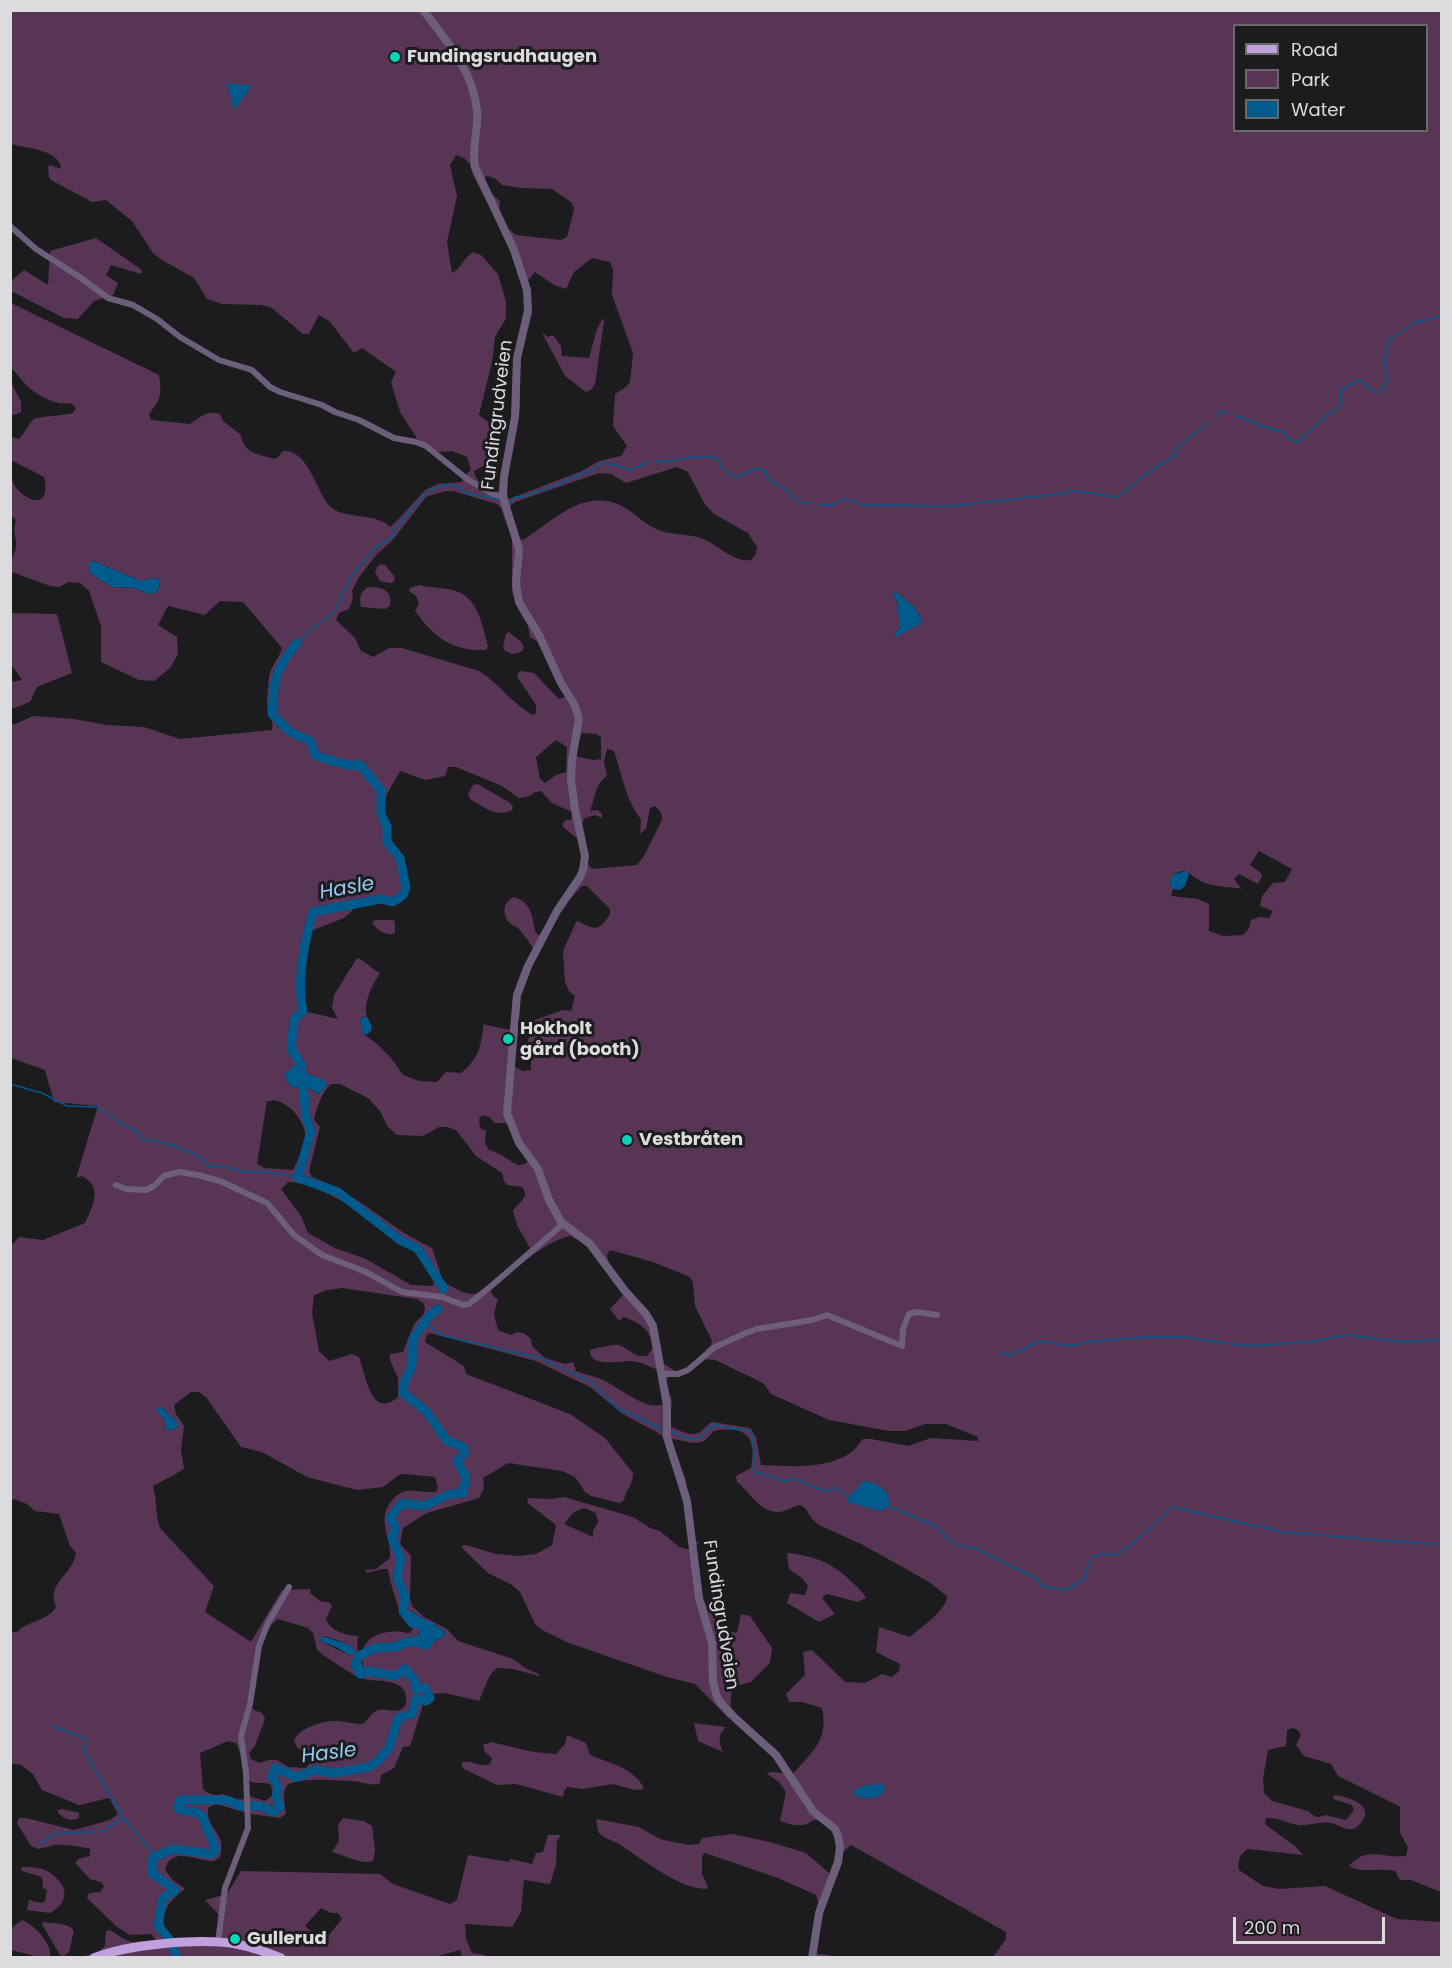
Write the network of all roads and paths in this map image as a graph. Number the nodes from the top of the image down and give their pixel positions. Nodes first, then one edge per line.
1 (423, 10) edge
2 (10, 226) edge
3 (503, 497) junction
4 (116, 1185) dead end
5 (563, 1224) junction
6 (937, 1315) dead end
7 (663, 1374) junction
8 (289, 1587) dead end
9 (218, 1942) junction
10 (94, 1958) edge
11 (281, 1958) edge
12 (813, 1958) edge

1 - 3 street, Fundingrudveien
2 - 3 street
3 - 5 street, Fundingrudveien
4 - 5 street
5 - 7 street, Fundingrudveien
6 - 7 street
7 - 12 street, Fundingrudveien
8 - 9 street
9 - 10 main road
9 - 11 main road

